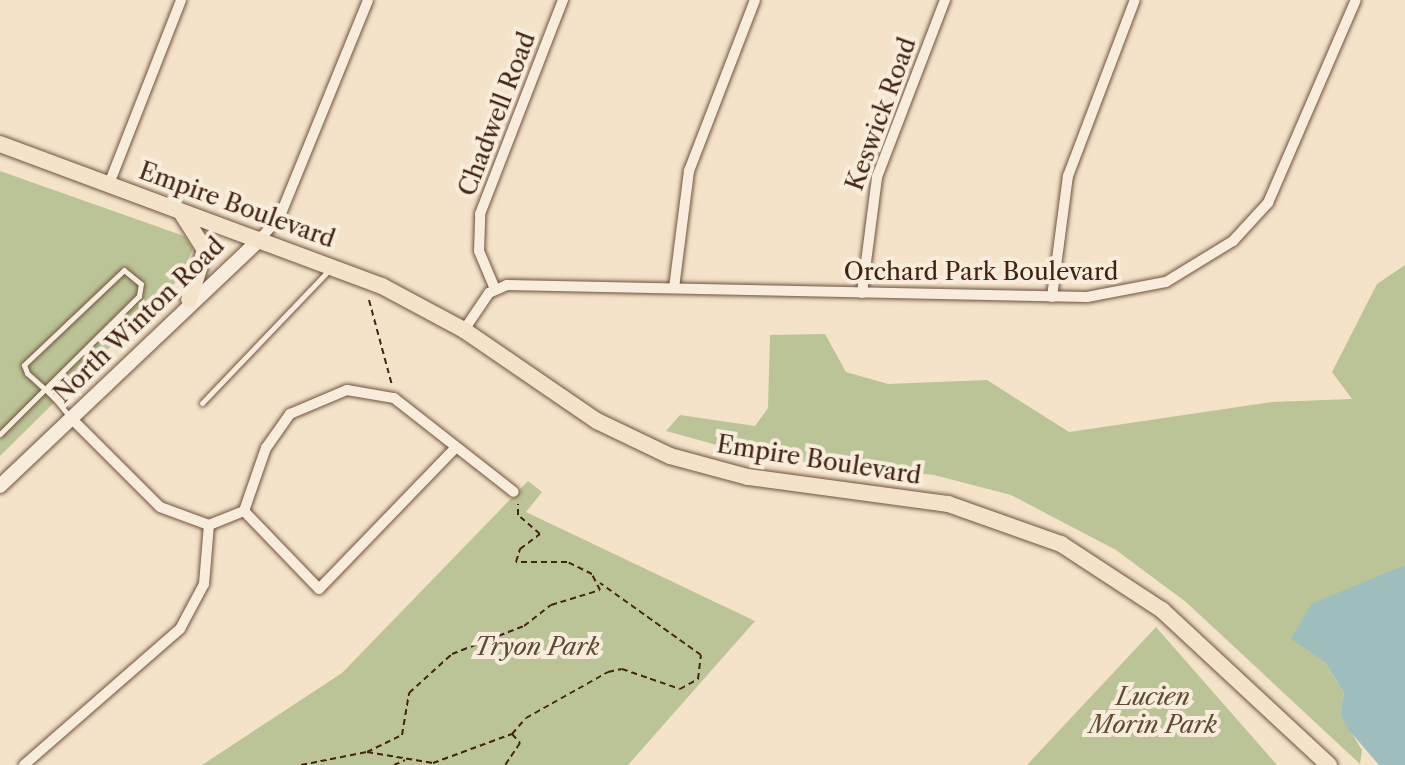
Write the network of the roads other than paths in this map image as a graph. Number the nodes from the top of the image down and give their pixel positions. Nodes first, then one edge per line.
1 (181, 0) edge
2 (368, 0) edge
3 (563, 0) edge
4 (755, 0) edge
5 (945, 0) edge
6 (1135, 0) edge
7 (1356, 0) edge
8 (0, 144) edge
9 (109, 184) junction
10 (173, 207) junction
11 (261, 238) junction
12 (333, 265) junction
13 (674, 288) junction
14 (495, 289) junction
15 (862, 293) junction
16 (1052, 297) junction
17 (189, 300) junction
18 (464, 330) junction
19 (45, 389) junction
20 (202, 403) dead end
21 (70, 417) junction
22 (0, 433) edge
23 (453, 450) junction
24 (0, 486) edge
25 (514, 492) road end
26 (244, 511) junction
27 (209, 525) junction
28 (24, 765) edge
29 (1329, 765) edge

1 - 9 street
2 - 11 street, North Winton Road
3 - 14 street, Chadwell Road
4 - 13 street
5 - 15 street, Keswick Road
6 - 16 street
7 - 16 street, Orchard Park Boulevard
8 - 9 main road, Empire Boulevard
9 - 10 main road, Empire Boulevard
10 - 11 main road, Empire Boulevard
10 - 17 main road
11 - 12 main road, Empire Boulevard
11 - 17 main road, North Winton Road
12 - 18 main road, Empire Boulevard
12 - 20 lane
13 - 14 street, Orchard Park Boulevard
13 - 15 street, Orchard Park Boulevard
14 - 18 street
15 - 16 street, Orchard Park Boulevard
17 - 21 main road, North Winton Road
18 - 29 main road, Empire Boulevard
19 - 19 lane
19 - 21 lane
19 - 22 lane
21 - 24 main road, North Winton Road
21 - 27 street
23 - 25 street
23 - 26 street
23 - 26 street
26 - 27 street
27 - 28 street

